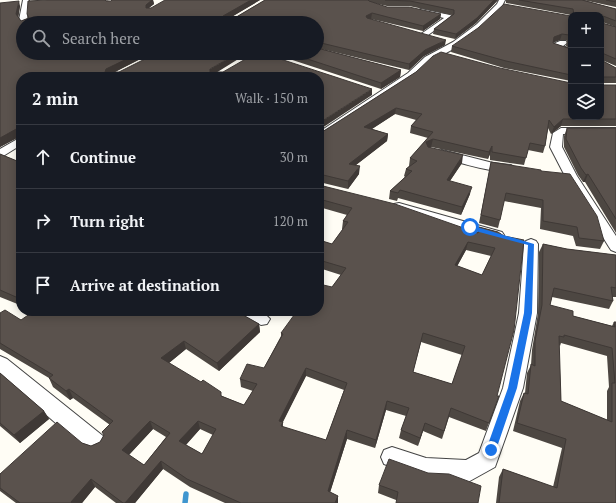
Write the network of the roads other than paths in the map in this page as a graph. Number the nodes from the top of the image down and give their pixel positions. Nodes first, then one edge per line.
1 (26, 0) edge
2 (503, 4) edge
3 (415, 10) edge
4 (24, 16) edge
5 (563, 43) dead end
6 (456, 44) junction
7 (568, 52) edge
8 (440, 53) junction
9 (454, 57) edge
10 (398, 71) edge
11 (411, 75) junction
12 (616, 131) edge
13 (324, 132) edge
14 (16, 144) edge
15 (431, 151) edge
16 (0, 155) edge
17 (14, 161) edge
18 (522, 171) edge
19 (558, 175) edge
20 (571, 176) junction
21 (388, 204) edge
22 (614, 254) edge
23 (0, 364) edge
24 (95, 443) edge
25 (392, 457) dead end

1 - 4 street
2 - 6 street
3 - 6 street
5 - 7 street
6 - 8 street
8 - 9 street
8 - 11 street
10 - 11 street
11 - 13 street
12 - 20 street
14 - 16 street
15 - 18 street
16 - 17 street
19 - 20 street
20 - 22 street
21 - 25 street
23 - 24 street

